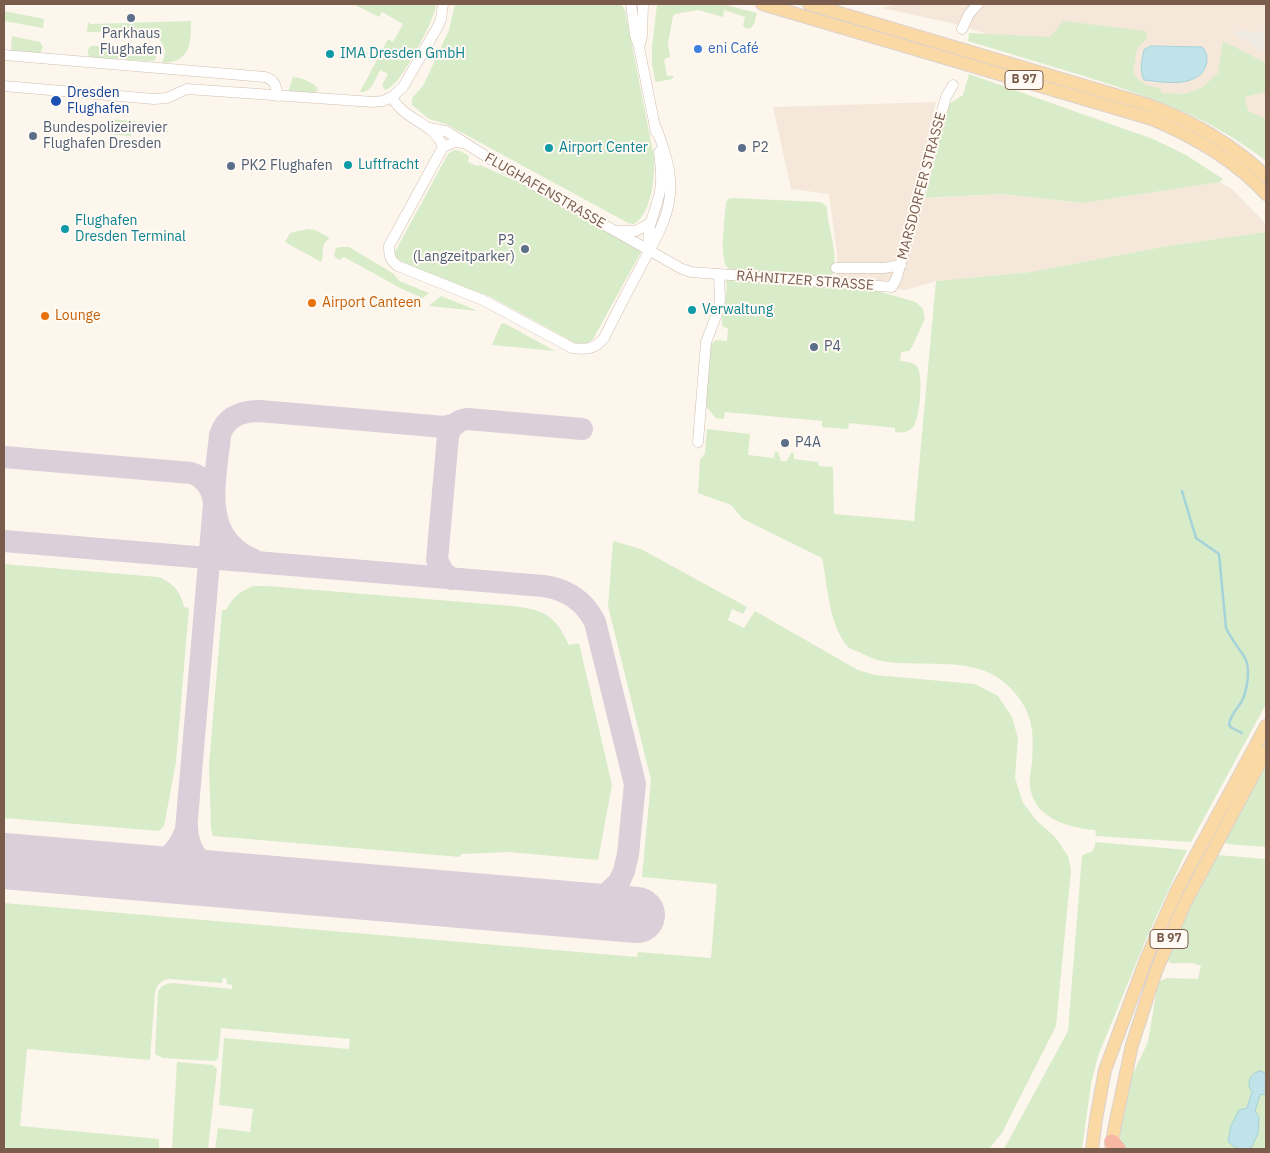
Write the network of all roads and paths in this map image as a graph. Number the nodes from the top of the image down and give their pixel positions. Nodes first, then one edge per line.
1 (444, 4) edge
2 (631, 4) edge
3 (643, 4) edge
4 (762, 4) edge
5 (808, 4) edge
6 (978, 4) edge
7 (962, 29) dead end
8 (639, 47) junction
9 (4, 55) edge
10 (953, 85) dead end
11 (4, 86) edge
12 (278, 96) junction
13 (392, 97) junction
14 (656, 127) junction
15 (429, 128) junction
16 (463, 143) junction
17 (443, 147) junction
18 (1266, 176) edge
19 (1266, 194) edge
20 (650, 222) junction
21 (615, 230) junction
22 (649, 251) junction
23 (900, 265) junction
24 (836, 268) dead end
25 (719, 274) junction
26 (892, 287) joint
27 (698, 442) dead end
28 (1266, 726) edge
29 (1266, 751) edge
30 (1114, 1147) edge
31 (1092, 1149) edge

1 - 13 street
2 - 8 street
3 - 8 street
4 - 19 main road, B 97
5 - 18 main road, B 97
6 - 7 street
8 - 14 street
9 - 12 street
10 - 23 street, MARSDORFER STRASSE
11 - 12 street
12 - 13 street
13 - 15 street
14 - 20 street
14 - 22 street
15 - 16 street, FLUGHAFENSTRASSE
15 - 17 street
16 - 17 street
16 - 21 street, FLUGHAFENSTRASSE
17 - 22 street
20 - 21 street, FLUGHAFENSTRASSE
20 - 22 street
21 - 22 street, RÄHNITZER STRASSE
22 - 25 street, RÄHNITZER STRASSE
23 - 24 street
23 - 26 street, MARSDORFER STRASSE
25 - 26 street, RÄHNITZER STRASSE
25 - 27 street, RÄHNITZER STRASSE
28 - 31 main road, B 97
29 - 30 main road, B 97

